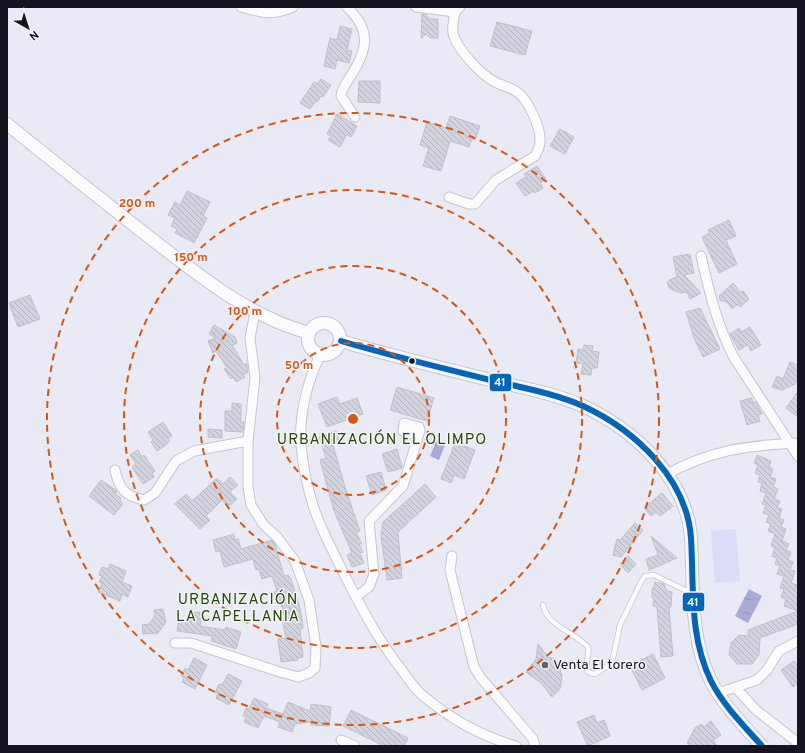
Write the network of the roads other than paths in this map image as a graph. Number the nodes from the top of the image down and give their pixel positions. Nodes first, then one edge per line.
1 (241, 7) edge
2 (293, 7) edge
3 (347, 7) edge
4 (416, 7) edge
5 (458, 9) edge
6 (355, 117) dead end
7 (7, 124) edge
8 (448, 197) dead end
9 (701, 256) dead end
10 (255, 312) junction
11 (309, 333) junction
12 (341, 341) junction
13 (320, 355) junction
14 (418, 436) dead end
15 (248, 441) junction
16 (794, 443) edge
17 (798, 456) edge
18 (115, 470) dead end
19 (667, 474) junction
20 (452, 556) dead end
21 (693, 593) junction
22 (356, 597) junction
23 (543, 604) dead end
24 (798, 641) edge
25 (174, 643) dead end
26 (736, 688) junction
27 (718, 693) junction
28 (340, 743) edge
29 (798, 743) edge
30 (355, 746) edge
31 (516, 746) edge
32 (535, 746) edge
33 (762, 746) edge

1 - 2 street
3 - 6 street
4 - 5 street
5 - 8 street
7 - 10 main road
9 - 16 street
10 - 11 main road
10 - 15 street
11 - 12 main road
11 - 13 main road
12 - 13 main road
12 - 19 main road
13 - 22 street
14 - 22 street
15 - 18 street
15 - 25 street
16 - 17 street
16 - 19 street
19 - 21 main road
20 - 32 street
21 - 23 lane
21 - 27 main road
22 - 31 street
24 - 26 street
26 - 27 street
26 - 29 street
27 - 33 main road
28 - 30 street

